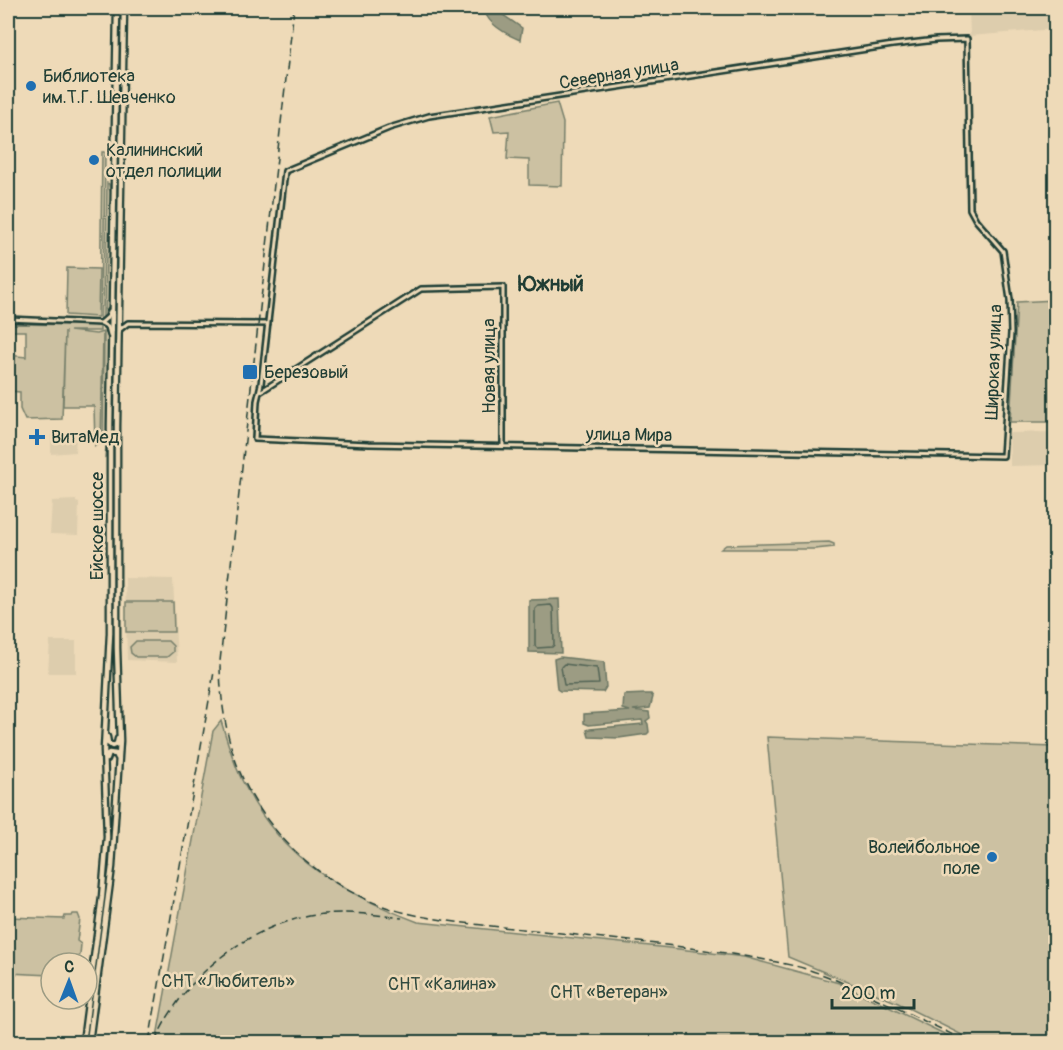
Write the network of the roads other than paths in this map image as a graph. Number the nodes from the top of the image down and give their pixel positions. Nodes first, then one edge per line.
1 (117, 8) edge
2 (124, 8) edge
3 (970, 209) joint
4 (112, 299) junction
5 (118, 310) junction
6 (8, 319) edge
7 (101, 323) junction
8 (128, 323) junction
9 (268, 324) junction
10 (111, 338) junction
11 (118, 342) junction
12 (260, 392) junction
13 (503, 446) junction
14 (1003, 456) joint
15 (119, 712) junction
16 (106, 714) junction
17 (118, 759) junction
18 (105, 774) junction
19 (83, 1042) edge
20 (90, 1042) edge

1 - 4 main road, Ейское шоссе
2 - 5 main road
3 - 9 street, Северная улица
3 - 14 street, Широкая улица
4 - 7 street
4 - 10 main road, Ейское шоссе
5 - 8 street
5 - 11 main road
6 - 7 street
7 - 10 street
8 - 9 street
8 - 11 street
9 - 12 street
10 - 16 main road, Ейское шоссе
11 - 15 main road, Ейское шоссе
12 - 13 street, улица Мира
12 - 13 street, Новая улица
13 - 14 street, улица Мира
15 - 16 main road
15 - 17 main road, Ейское шоссе
16 - 18 main road, Ейское шоссе
17 - 18 main road
17 - 20 main road, Ейское шоссе
18 - 19 main road, Ейское шоссе

